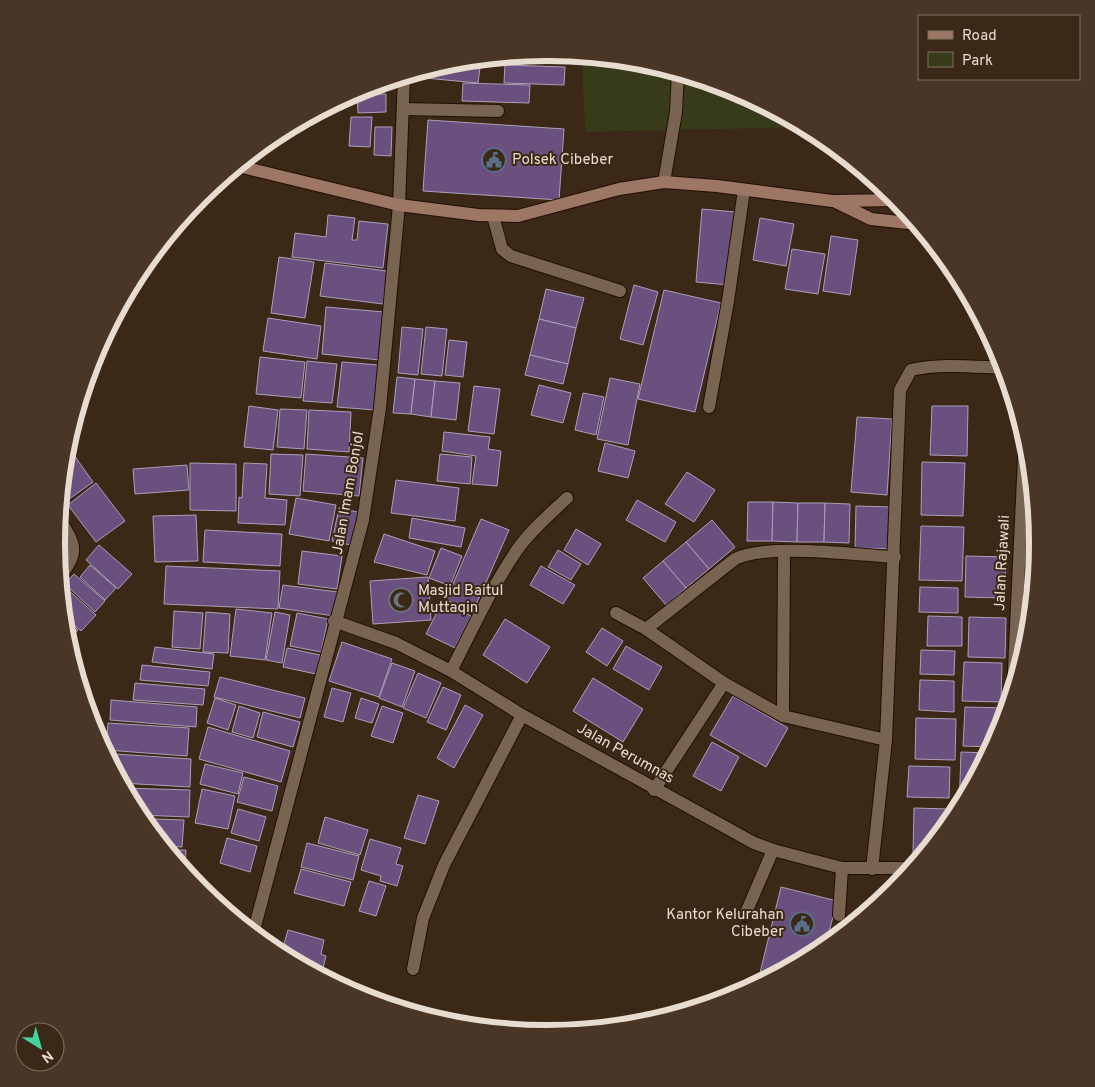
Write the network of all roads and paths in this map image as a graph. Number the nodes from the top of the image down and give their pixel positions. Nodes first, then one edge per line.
1 (678, 80) edge
2 (404, 84) edge
3 (403, 109) junction
4 (498, 111) dead end
5 (246, 168) edge
6 (664, 182) junction
7 (744, 190) junction
8 (886, 199) edge
9 (832, 200) junction
10 (399, 205) junction
11 (493, 216) junction
12 (905, 221) edge
13 (620, 291) dead end
14 (996, 368) edge
15 (709, 407) dead end
16 (1024, 468) edge
17 (568, 498) dead end
18 (65, 529) edge
19 (784, 551) junction
20 (894, 557) junction
21 (66, 567) edge
22 (616, 613) dead end
23 (334, 621) junction
24 (646, 630) junction
25 (1014, 662) edge
26 (451, 671) junction
27 (724, 683) junction
28 (522, 715) junction
29 (783, 716) junction
30 (886, 740) junction
31 (654, 790) junction
32 (773, 850) junction
33 (842, 868) junction
34 (904, 868) edge
35 (872, 869) junction
36 (745, 915) dead end
37 (840, 915) dead end
38 (255, 927) edge
39 (413, 969) dead end

1 - 6 street
2 - 3 street, Jalan Imam Bonjol
3 - 4 street
3 - 10 street, Jalan Imam Bonjol
5 - 10 street
6 - 7 street
6 - 11 street
7 - 9 street
7 - 15 street
8 - 9 street
9 - 12 street
10 - 11 street
10 - 23 street, Jalan Imam Bonjol
11 - 13 street
14 - 20 street
16 - 25 street, Jalan Rajawali
17 - 26 street
18 - 21 street
19 - 20 street
19 - 24 street
19 - 29 street
20 - 30 street
22 - 24 street
23 - 26 street, Jalan Perumnas
23 - 38 street, Jalan Imam Bonjol
24 - 27 street
26 - 28 street, Jalan Perumnas
27 - 29 street
27 - 31 street
28 - 31 street, Jalan Perumnas
28 - 39 street
29 - 30 street
30 - 35 street
31 - 32 street, Jalan Perumnas
32 - 33 street, Jalan Perumnas
32 - 36 street
33 - 35 street, Jalan Perumnas
33 - 37 street
34 - 35 street, Jalan Perumnas

